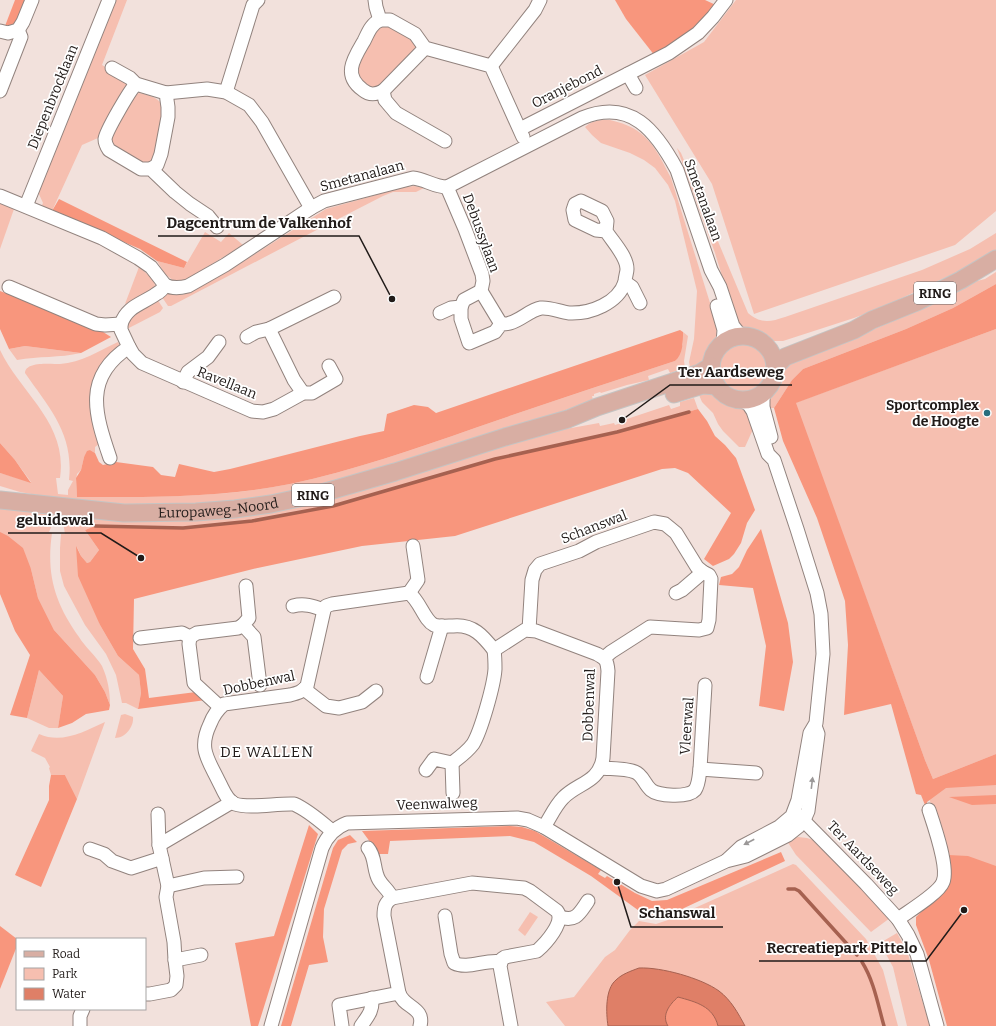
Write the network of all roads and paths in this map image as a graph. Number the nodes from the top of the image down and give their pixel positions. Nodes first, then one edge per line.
1 (32, 0) edge
2 (109, 0) edge
3 (375, 0) edge
4 (540, 0) edge
5 (726, 0) edge
6 (252, 2) edge
7 (380, 20) junction
8 (18, 30) junction
9 (0, 31) edge
10 (425, 48) junction
11 (491, 66) junction
12 (112, 68) dead end
13 (628, 74) junction
14 (136, 84) junction
15 (636, 88) dead end
16 (0, 91) edge
17 (383, 91) junction
18 (226, 92) junction
19 (166, 93) junction
20 (569, 104) junction
21 (577, 120) junction
22 (520, 129) junction
23 (445, 141) dead end
24 (527, 146) junction
25 (151, 169) junction
26 (447, 187) junction
27 (0, 196) edge
28 (26, 206) junction
29 (311, 208) junction
30 (217, 227) dead end
31 (606, 231) dead end
32 (996, 260) edge
33 (711, 270) junction
34 (625, 282) junction
35 (165, 285) junction
36 (9, 287) dead end
37 (482, 291) junction
38 (334, 296) dead end
39 (640, 303) dead end
40 (461, 306) junction
41 (440, 313) dead end
42 (872, 320) junction
43 (120, 324) junction
44 (501, 324) junction
45 (269, 329) junction
46 (741, 336) junction
47 (247, 337) dead end
48 (219, 342) dead end
49 (723, 344) junction
50 (129, 347) junction
51 (767, 347) junction
52 (329, 366) dead end
53 (711, 366) junction
54 (775, 367) junction
55 (183, 382) junction
56 (717, 386) junction
57 (303, 393) junction
58 (763, 393) junction
59 (742, 400) junction
60 (568, 419) junction
61 (110, 458) dead end
62 (774, 460) junction
63 (0, 492) edge
64 (0, 500) edge
65 (49, 505) junction
66 (413, 546) dead end
67 (703, 572) junction
68 (246, 586) dead end
69 (409, 593) junction
70 (676, 593) dead end
71 (293, 606) dead end
72 (324, 610) junction
73 (243, 625) junction
74 (442, 626) junction
75 (529, 630) junction
76 (190, 637) junction
77 (140, 638) dead end
78 (494, 650) junction
79 (604, 658) junction
80 (427, 677) dead end
81 (260, 685) dead end
82 (705, 685) dead end
83 (304, 689) junction
84 (376, 690) dead end
85 (220, 707) junction
86 (815, 726) junction
87 (452, 763) junction
88 (601, 768) junction
89 (700, 769) junction
90 (426, 770) dead end
91 (756, 773) dead end
92 (453, 793) dead end
93 (232, 802) junction
94 (929, 810) dead end
95 (794, 811) junction
96 (158, 814) dead end
97 (804, 820) junction
98 (544, 827) junction
99 (332, 831) junction
100 (90, 848) dead end
101 (368, 848) dead end
102 (160, 852) junction
103 (726, 861) junction
104 (237, 877) dead end
105 (168, 886) junction
106 (392, 898) junction
107 (588, 902) dead end
108 (445, 916) dead end
109 (560, 917) junction
110 (898, 919) junction
111 (201, 955) dead end
112 (175, 960) junction
113 (500, 962) junction
114 (399, 992) junction
115 (146, 994) edge
116 (372, 998) junction
117 (83, 1010) edge
118 (80, 1026) edge
119 (271, 1026) edge
120 (342, 1026) edge
121 (361, 1026) edge
122 (420, 1026) edge
123 (511, 1026) edge
124 (937, 1026) edge

1 - 8 street
2 - 28 street, Diepenbrocklaan
3 - 7 street
4 - 11 street
5 - 13 street, Oranjebond
6 - 18 street
7 - 10 street
7 - 17 street
8 - 9 street
8 - 16 street
10 - 11 street
10 - 17 street
11 - 22 street
12 - 14 street
13 - 15 street
13 - 20 street, Oranjebond
14 - 19 street
14 - 25 street
17 - 23 street
18 - 19 street
18 - 29 street
19 - 25 street
20 - 21 street
20 - 22 street, Oranjebond
21 - 24 street, Smetanalaan
21 - 33 street, Smetanalaan
22 - 24 street
24 - 26 street, Smetanalaan
25 - 30 street
26 - 29 street, Smetanalaan
26 - 37 street, Debussylaan
27 - 28 street
28 - 35 street
29 - 35 street, Smetanalaan
31 - 34 street
32 - 42 main road, RING
33 - 46 street, Smetanalaan
33 - 49 street, Smetanalaan
34 - 39 street
34 - 44 street
35 - 43 street
36 - 43 street
37 - 40 street, Debussylaan
37 - 44 street, Debussylaan
38 - 45 street
40 - 41 street, Debussylaan
40 - 44 street
42 - 51 main road, RING
42 - 54 main road, RING
43 - 50 street, Ravellaan
45 - 47 street
45 - 57 street
46 - 49 main road
46 - 51 main road
48 - 55 street, Ravellaan
49 - 53 main road
50 - 55 street, Ravellaan
50 - 61 street
51 - 54 main road
52 - 57 street, Ravellaan
53 - 56 main road
53 - 60 main road, Europaweg-Noord / RING
54 - 58 main road
55 - 57 street, Ravellaan
56 - 59 main road
56 - 60 main road, Europaweg-Noord / RING
58 - 59 main road
58 - 62 street
59 - 62 street
60 - 65 main road, Europaweg-Noord / RING
62 - 86 street
63 - 65 main road, Europaweg-Noord / RING
64 - 65 main road, Europaweg-Noord / RING
66 - 69 street
67 - 70 street
67 - 75 street, Schanswal
67 - 79 street, Schanswal
68 - 73 street
69 - 72 street
69 - 74 street
71 - 72 street
72 - 83 street, Dobbenwal
73 - 76 street
73 - 81 street, Dobbenwal
74 - 78 street
74 - 80 street
75 - 78 street
75 - 79 street, Dobbenwal
76 - 77 street
76 - 85 street, Dobbenwal
78 - 87 street
79 - 88 street, Dobbenwal
82 - 89 street, Vleerwal
83 - 84 street, Dobbenwal
83 - 85 street, Dobbenwal
85 - 93 street, Dobbenwal
86 - 95 street
97 -> 86 street
87 - 90 street
87 - 92 street
88 - 89 street, Vleerwal
88 - 98 street
89 - 91 street, Vleerwal
93 - 99 street
93 - 102 street
94 - 110 street
95 - 97 street, Ter Aardseweg
95 -> 103 street, Veenwalweg
96 - 102 street
97 - 103 street, Veenwalweg
97 - 110 street, Ter Aardseweg
98 - 99 street, Veenwalweg
98 - 103 street, Veenwalweg
99 - 119 street
100 - 102 street
101 - 106 street
102 - 105 street
104 - 105 street
105 - 112 street
106 - 109 street
106 - 114 street
107 - 109 street
108 - 113 street
109 - 113 street
110 - 124 street, Ter Aardseweg
111 - 112 street
112 - 115 street
113 - 123 street
114 - 116 street
114 - 122 street
116 - 120 street
116 - 121 street
117 - 118 street

